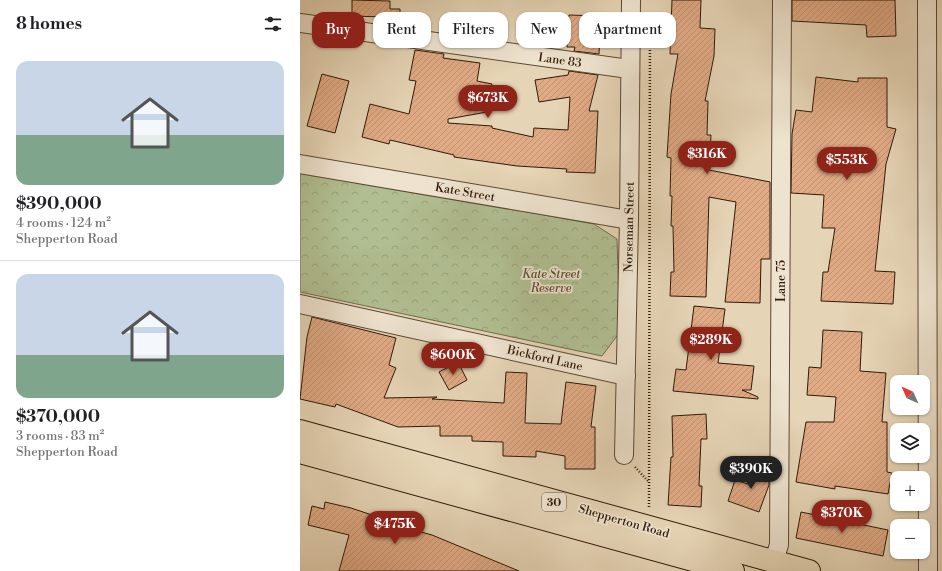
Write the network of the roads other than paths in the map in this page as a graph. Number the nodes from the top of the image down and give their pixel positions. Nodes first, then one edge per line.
1 (631, 0) edge
2 (782, 0) edge
3 (927, 0) edge
4 (300, 23) edge
5 (629, 69) junction
6 (300, 164) edge
7 (630, 220) junction
8 (300, 304) edge
9 (626, 376) junction
10 (300, 431) edge
11 (300, 452) edge
12 (624, 455) dead end
13 (774, 560) junction
14 (733, 571) edge
15 (809, 571) edge
16 (928, 571) edge

1 - 5 street, Norseman Street
2 - 13 street, Lane 75
3 - 16 street
4 - 5 street, Lane 83
5 - 7 street, Norseman Street
6 - 7 street, Kate Street
7 - 9 street, Norseman Street
8 - 9 street, Bickford Lane
9 - 12 street, Norseman Street
10 - 13 highway, Shepperton Road / 30
11 - 14 highway, Shepperton Road / 30
13 - 15 highway, Shepperton Road / 30

